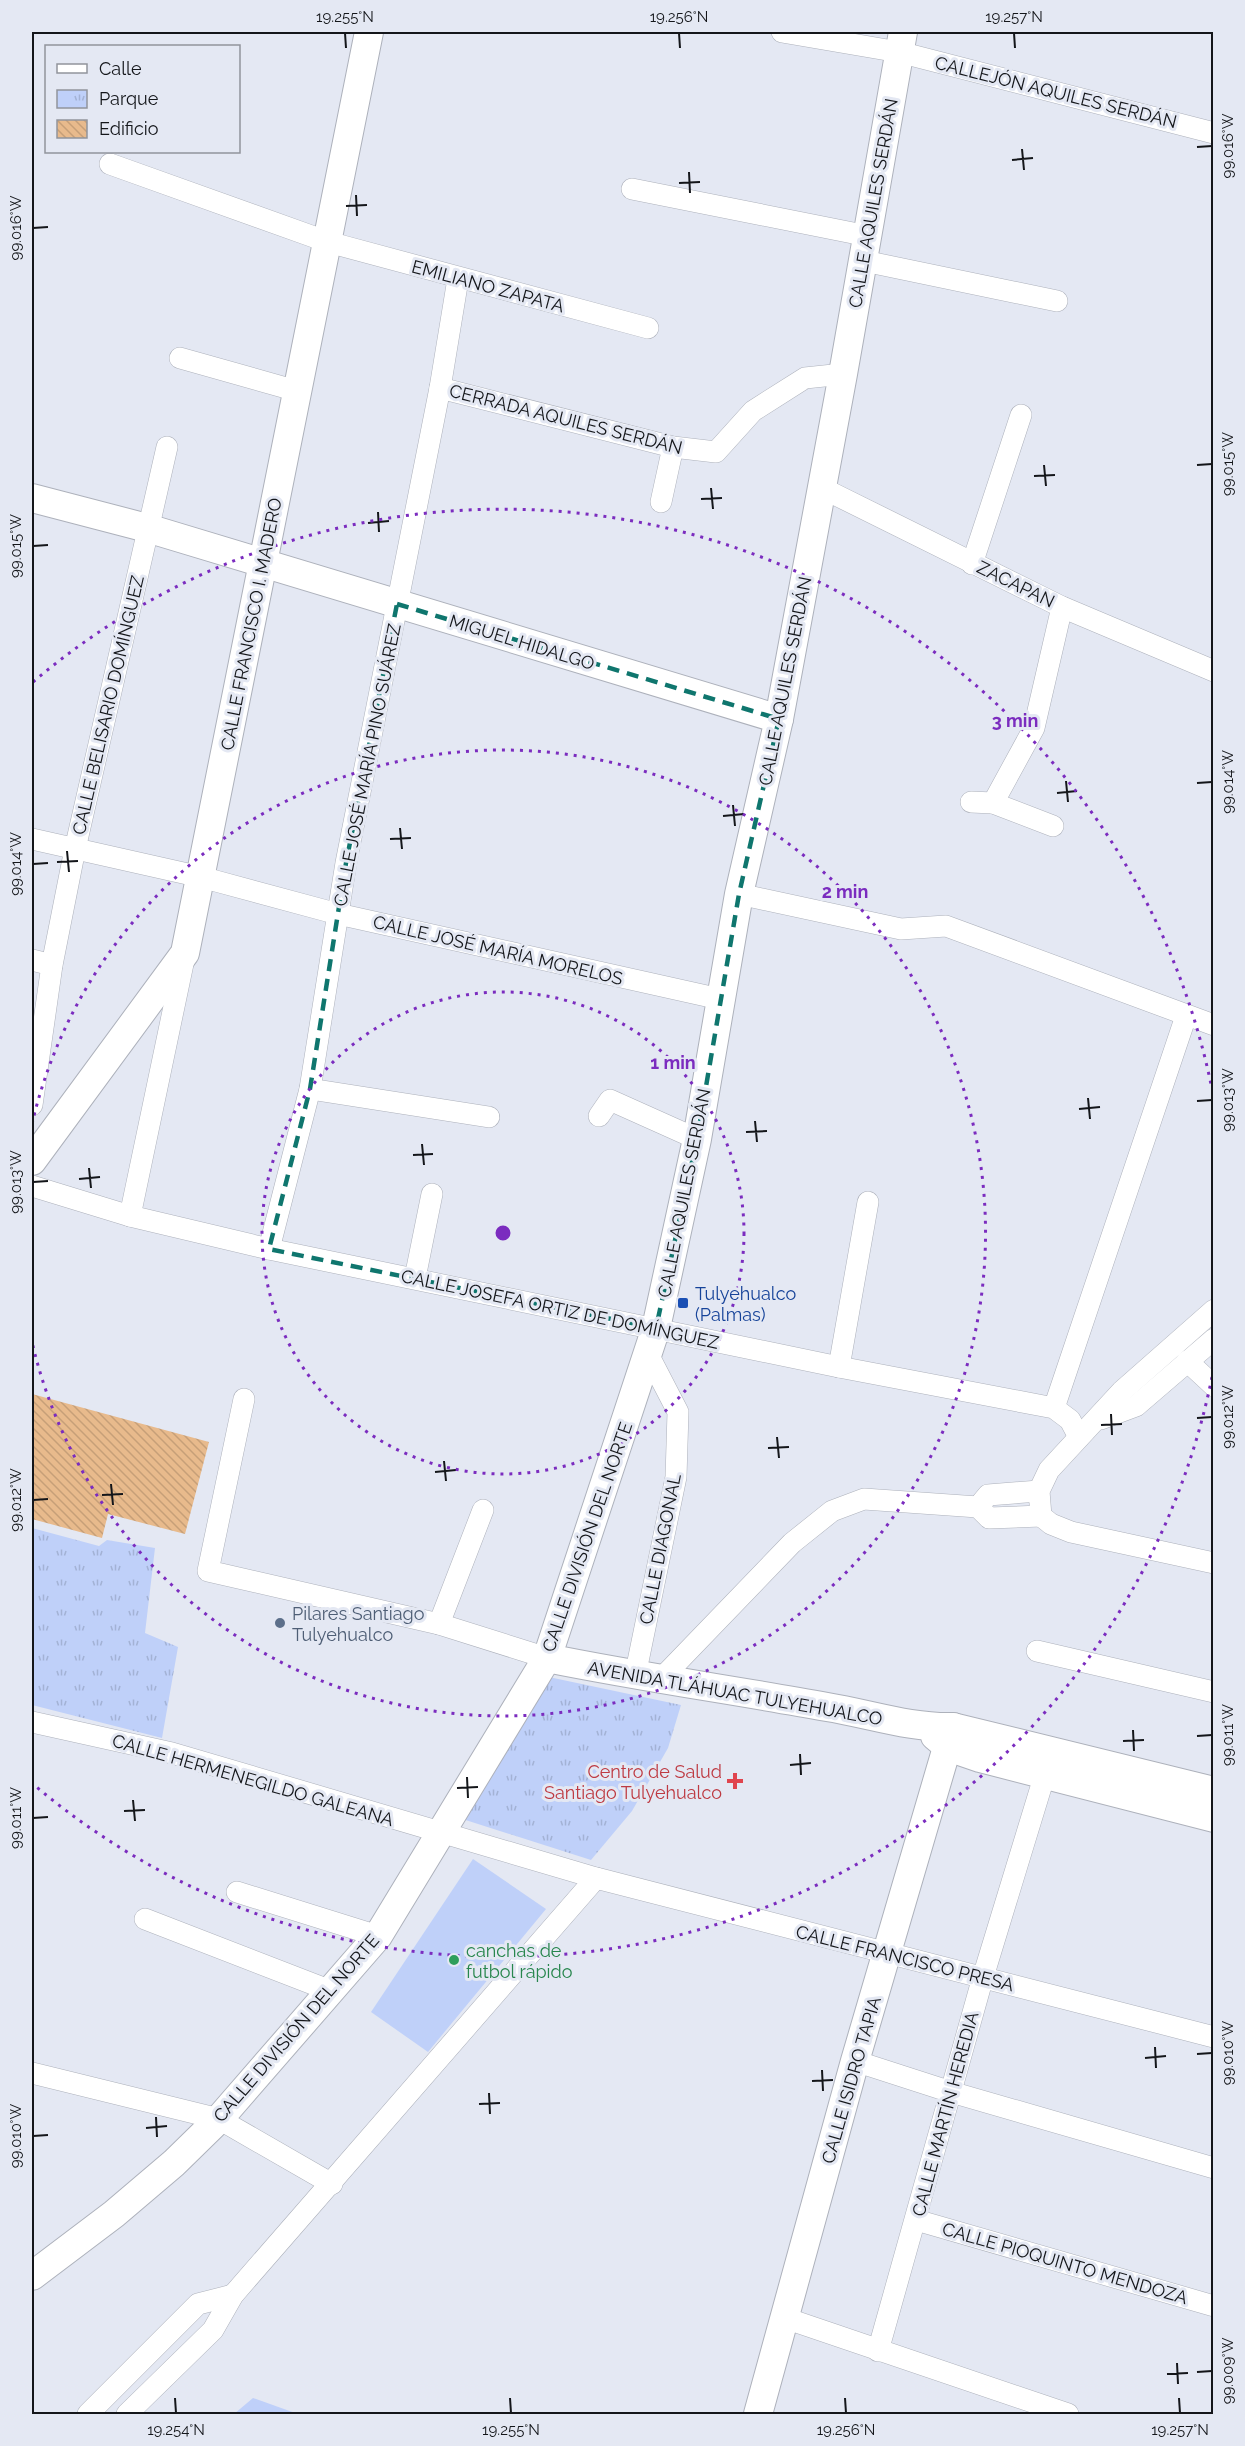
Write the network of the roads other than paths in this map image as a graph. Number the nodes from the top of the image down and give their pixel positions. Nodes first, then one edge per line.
1 (369, 32) edge
2 (783, 32) edge
3 (901, 42) edge
4 (1214, 133) edge
5 (110, 164) dead end
6 (632, 189) dead end
7 (328, 242) junction
8 (866, 248) junction
9 (459, 279) junction
10 (1057, 301) dead end
11 (648, 328) dead end
12 (180, 358) dead end
13 (843, 374) junction
14 (440, 388) junction
15 (297, 391) junction
16 (1021, 415) dead end
17 (167, 447) dead end
18 (673, 447) junction
19 (822, 488) junction
20 (32, 498) edge
21 (661, 502) dead end
22 (147, 528) junction
23 (972, 564) junction
24 (264, 565) junction
25 (397, 604) junction
26 (1062, 607) junction
27 (1214, 671) edge
28 (779, 719) junction
29 (971, 802) dead end
30 (993, 803) junction
31 (1053, 826) dead end
32 (32, 839) edge
33 (75, 849) junction
34 (201, 877) junction
35 (739, 894) junction
36 (338, 914) junction
37 (185, 953) junction
38 (42, 963) edge
39 (720, 999) junction
40 (1186, 1016) junction
41 (1214, 1025) edge
42 (310, 1089) junction
43 (32, 1105) edge
44 (599, 1116) dead end
45 (489, 1117) dead end
46 (697, 1139) junction
47 (32, 1161) edge
48 (32, 1186) edge
49 (432, 1194) dead end
50 (868, 1202) dead end
51 (130, 1216) junction
52 (269, 1249) junction
53 (415, 1278) junction
54 (1214, 1310) edge
55 (656, 1328) junction
56 (1214, 1339) edge
57 (649, 1356) junction
58 (1187, 1361) junction
59 (839, 1367) junction
60 (1214, 1386) edge
61 (244, 1399) dead end
62 (1054, 1408) junction
63 (1098, 1420) junction
64 (1079, 1437) junction
65 (1039, 1491) junction
66 (978, 1507) junction
67 (483, 1510) dead end
68 (1041, 1516) junction
69 (1214, 1563) edge
70 (439, 1624) junction
71 (1037, 1651) dead end
72 (547, 1658) junction
73 (647, 1678) junction
74 (1214, 1692) edge
75 (32, 1722) edge
76 (951, 1737) junction
77 (1045, 1774) junction
78 (1212, 1801) edge
79 (440, 1833) junction
80 (596, 1878) junction
81 (237, 1892) dead end
82 (145, 1919) dead end
83 (378, 1936) junction
84 (888, 1954) junction
85 (983, 1977) junction
86 (330, 1991) junction
87 (1214, 2037) edge
88 (855, 2061) junction
89 (32, 2073) edge
90 (951, 2092) junction
91 (219, 2119) junction
92 (1214, 2168) edge
93 (332, 2184) junction
94 (916, 2220) junction
95 (32, 2276) edge
96 (233, 2295) junction
97 (1214, 2306) edge
98 (785, 2318) junction
99 (158, 2345) junction
100 (878, 2351) junction
101 (178, 2365) junction
102 (1041, 2410) edge
103 (88, 2415) edge
104 (127, 2415) edge
105 (758, 2415) edge
106 (1068, 2415) edge

1 - 7 main road, CALLE FRANCISCO I. MADERO
2 - 3 street, CALLEJÓN AQUILES SERDÁN
3 - 4 street, CALLEJÓN AQUILES SERDÁN
3 - 8 main road, CALLE AQUILES SERDÁN
5 - 7 street, EMILIANO ZAPATA
6 - 8 street
7 - 9 street, EMILIANO ZAPATA
7 - 15 main road, CALLE FRANCISCO I. MADERO
8 - 10 street
8 - 13 main road, CALLE AQUILES SERDÁN
9 - 11 street, EMILIANO ZAPATA
9 - 14 street, CALLE JOSÉ MARÍA PINO SUÁREZ
12 - 15 street
13 - 18 street, CERRADA AQUILES SERDÁN
13 - 19 main road, CALLE AQUILES SERDÁN
14 - 18 street, CERRADA AQUILES SERDÁN
14 - 25 street, CALLE JOSÉ MARÍA PINO SUÁREZ
15 - 24 main road, CALLE FRANCISCO I. MADERO
16 - 23 street
17 - 22 street, CALLE BELISARIO DOMÍNGUEZ
18 - 21 street
19 - 23 street, ZACAPAN
19 - 28 main road, CALLE AQUILES SERDÁN
20 - 22 main road, MIGUEL HIDALGO
22 - 24 main road, MIGUEL HIDALGO
22 - 33 street, CALLE BELISARIO DOMÍNGUEZ
23 - 26 street, ZACAPAN
24 - 25 main road, MIGUEL HIDALGO
24 - 34 main road, CALLE FRANCISCO I. MADERO
25 - 28 main road, MIGUEL HIDALGO
25 - 36 street, CALLE JOSÉ MARÍA PINO SUÁREZ
26 - 27 street, ZACAPAN
26 - 30 street
28 - 35 main road, CALLE AQUILES SERDÁN
29 - 30 street
30 - 31 street
32 - 33 street, CALLE JOSÉ MARÍA MORELOS
33 - 34 street, CALLE JOSÉ MARÍA MORELOS
33 - 38 street, CALLE BELISARIO DOMÍNGUEZ
34 - 36 street, CALLE JOSÉ MARÍA MORELOS
34 - 37 main road, CALLE FRANCISCO I. MADERO
35 - 39 main road, CALLE AQUILES SERDÁN
35 - 40 street
36 - 39 street, CALLE JOSÉ MARÍA MORELOS
36 - 42 street, CALLE JOSÉ MARÍA PINO SUÁREZ
37 - 47 main road
37 - 51 street, CALLE FRANCISCO I. MADERO
38 - 43 street, CALLE BELISARIO DOMÍNGUEZ
39 - 46 main road, CALLE AQUILES SERDÁN
40 - 41 street
40 - 62 street
42 - 45 street
42 - 52 street, CALLE JOSÉ MARÍA PINO SUÁREZ
44 - 46 street
46 - 55 main road, CALLE AQUILES SERDÁN
48 - 51 street, CALLE JOSEFA ORTIZ DE DOMÍNGUEZ
49 - 53 street
50 - 59 street
51 - 52 street, CALLE JOSEFA ORTIZ DE DOMÍNGUEZ
52 - 53 street, CALLE JOSEFA ORTIZ DE DOMÍNGUEZ
53 - 55 street, CALLE JOSEFA ORTIZ DE DOMÍNGUEZ
54 - 63 street
55 - 57 main road, CALLE DIVISIÓN DEL NORTE
55 - 59 street, CALLE JOSEFA ORTIZ DE DOMÍNGUEZ
56 - 58 street
57 - 72 main road, CALLE DIVISIÓN DEL NORTE
57 - 73 street, CALLE DIAGONAL
58 - 60 street
58 - 63 street
59 - 62 street, CALLE JOSEFA ORTIZ DE DOMÍNGUEZ
61 - 70 street
62 - 64 street
63 - 64 street
64 - 65 street
65 - 66 street
65 - 68 street
66 - 68 street
66 - 73 street
67 - 70 street
68 - 69 street
70 - 72 street
71 - 74 street
72 - 73 main road, AVENIDA TLÁHUAC TULYEHUALCO
72 - 79 main road, CALLE DIVISIÓN DEL NORTE
73 - 76 main road, AVENIDA TLÁHUAC TULYEHUALCO
75 - 79 street, CALLE HERMENEGILDO GALEANA
76 - 77 main road, AVENIDA TLÁHUAC TULYEHUALCO
76 - 78 main road, AVENIDA TLÁHUAC TULYEHUALCO
76 - 84 main road, CALLE ISIDRO TAPIA
77 - 78 main road, AVENIDA TLÁHUAC TULYEHUALCO
77 - 85 street, CALLE MARTÍN HEREDIA
79 - 80 street, CALLE HERMENEGILDO GALEANA
79 - 83 main road, CALLE DIVISIÓN DEL NORTE
80 - 84 street, CALLE FRANCISCO PRESA
80 - 93 street
81 - 83 street
82 - 86 street
83 - 86 main road, CALLE DIVISIÓN DEL NORTE
84 - 85 street, CALLE FRANCISCO PRESA
84 - 88 main road, CALLE ISIDRO TAPIA
85 - 87 street, CALLE FRANCISCO PRESA
85 - 90 street, CALLE MARTÍN HEREDIA
86 - 91 main road, CALLE DIVISIÓN DEL NORTE
88 - 90 street
88 - 98 main road, CALLE ISIDRO TAPIA
89 - 91 street
90 - 92 street
90 - 94 street, CALLE MARTÍN HEREDIA
91 - 93 street
91 - 95 main road, CALLE DIVISIÓN DEL NORTE
93 - 96 street
94 - 97 street, CALLE PIOQUINTO MENDOZA
94 - 100 street, CALLE MARTÍN HEREDIA
96 - 99 street
96 - 101 street
98 - 100 street
98 - 105 main road, CALLE ISIDRO TAPIA
99 - 101 street
99 - 103 street
100 - 102 street
101 - 104 street
102 - 106 street

